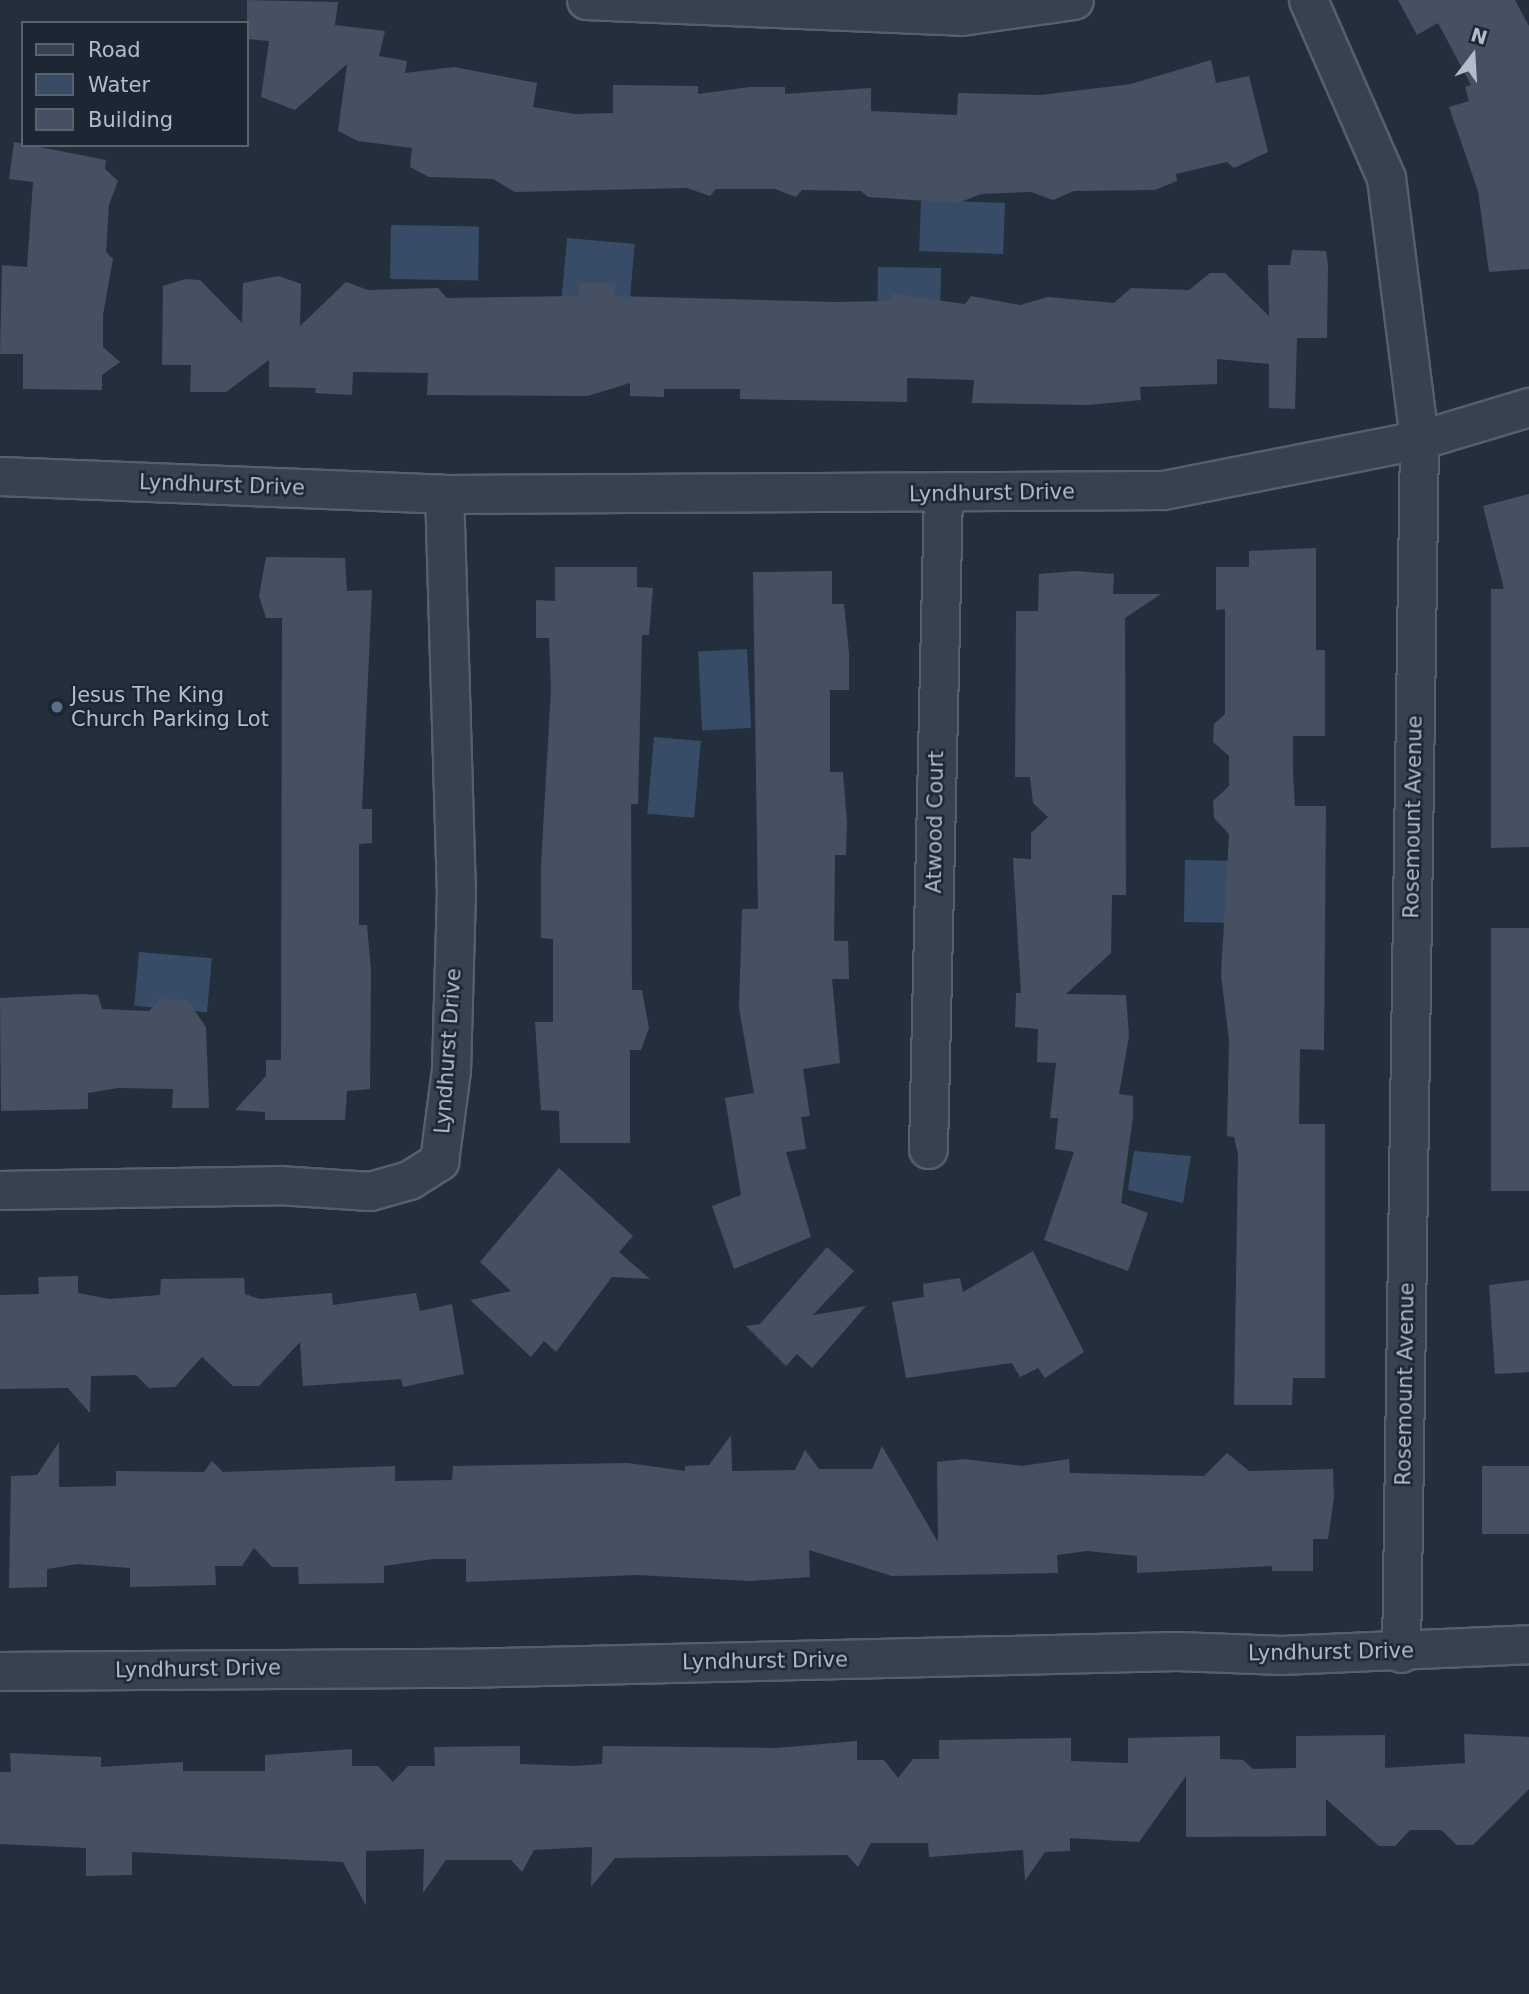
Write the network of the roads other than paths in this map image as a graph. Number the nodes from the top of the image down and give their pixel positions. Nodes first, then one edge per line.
1 (586, 0) edge
2 (1074, 0) edge
3 (1308, 0) edge
4 (1529, 407) edge
5 (1419, 440) junction
6 (0, 476) edge
7 (444, 494) junction
8 (943, 495) junction
9 (928, 1149) dead end
10 (0, 1190) edge
11 (1529, 1644) edge
12 (1401, 1653) junction
13 (0, 1671) edge

1 - 2 street
3 - 5 street, Rosemount Avenue
4 - 5 street, Lyndhurst Drive
5 - 8 street, Lyndhurst Drive
5 - 12 street, Rosemount Avenue
6 - 7 street, Lyndhurst Drive
7 - 8 street, Lyndhurst Drive
7 - 10 street, Lyndhurst Drive
8 - 9 street, Atwood Court
11 - 12 street, Lyndhurst Drive
12 - 13 street, Lyndhurst Drive

